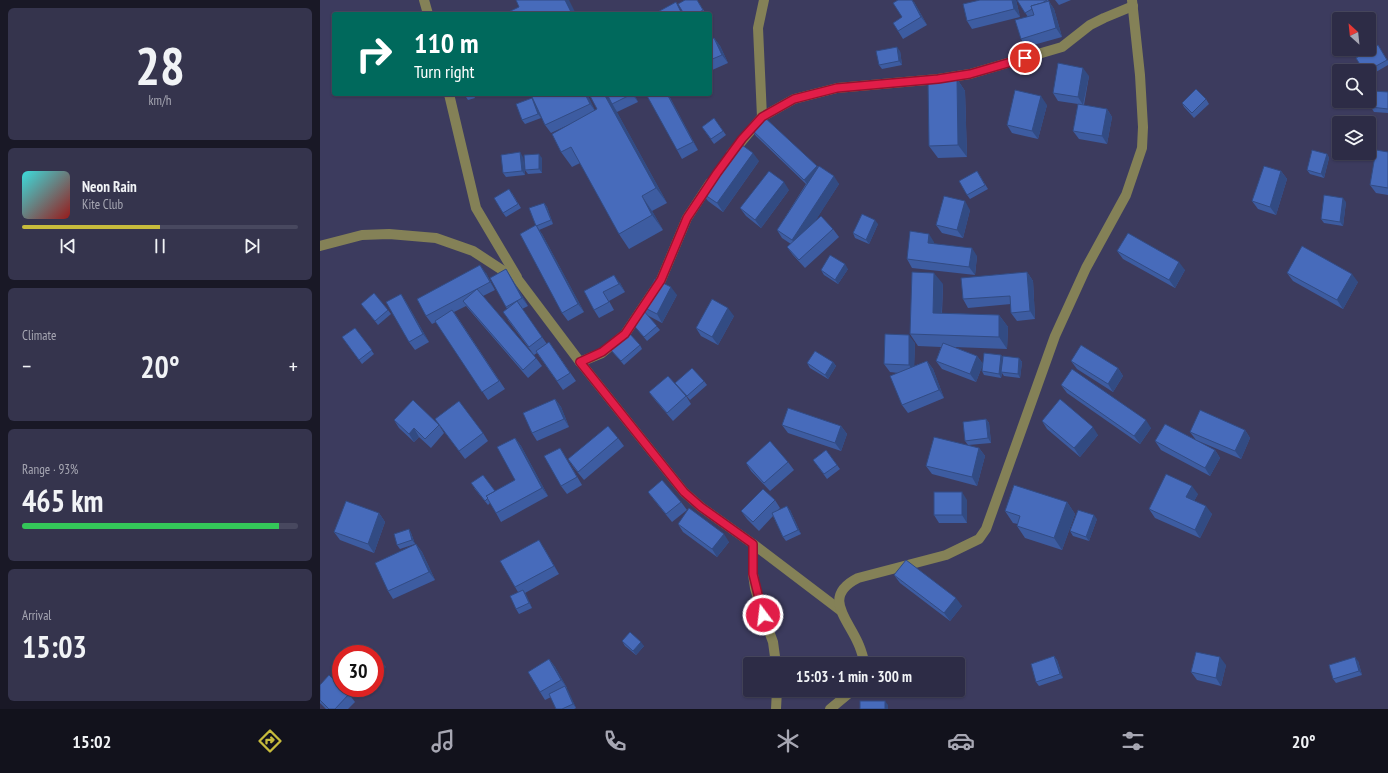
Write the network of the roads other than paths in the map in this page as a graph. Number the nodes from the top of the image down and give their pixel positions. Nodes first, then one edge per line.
1 (424, 0) edge
2 (764, 0) edge
3 (1133, 3) edge
4 (427, 12) edge
5 (449, 96) edge
6 (762, 117) junction
7 (725, 162) edge
8 (717, 173) edge
9 (320, 246) edge
10 (519, 281) junction
11 (580, 362) junction
12 (753, 544) junction
13 (840, 610) junction
14 (775, 657) edge
15 (863, 657) edge
16 (777, 697) edge
17 (845, 697) edge
18 (776, 709) edge
19 (830, 709) edge

1 - 4 street
2 - 6 street
3 - 6 street
3 - 13 street
5 - 10 street
6 - 7 street
8 - 11 street
9 - 10 street
10 - 11 street
11 - 12 street
12 - 13 street
12 - 14 street
13 - 15 street
16 - 18 street
17 - 19 street

